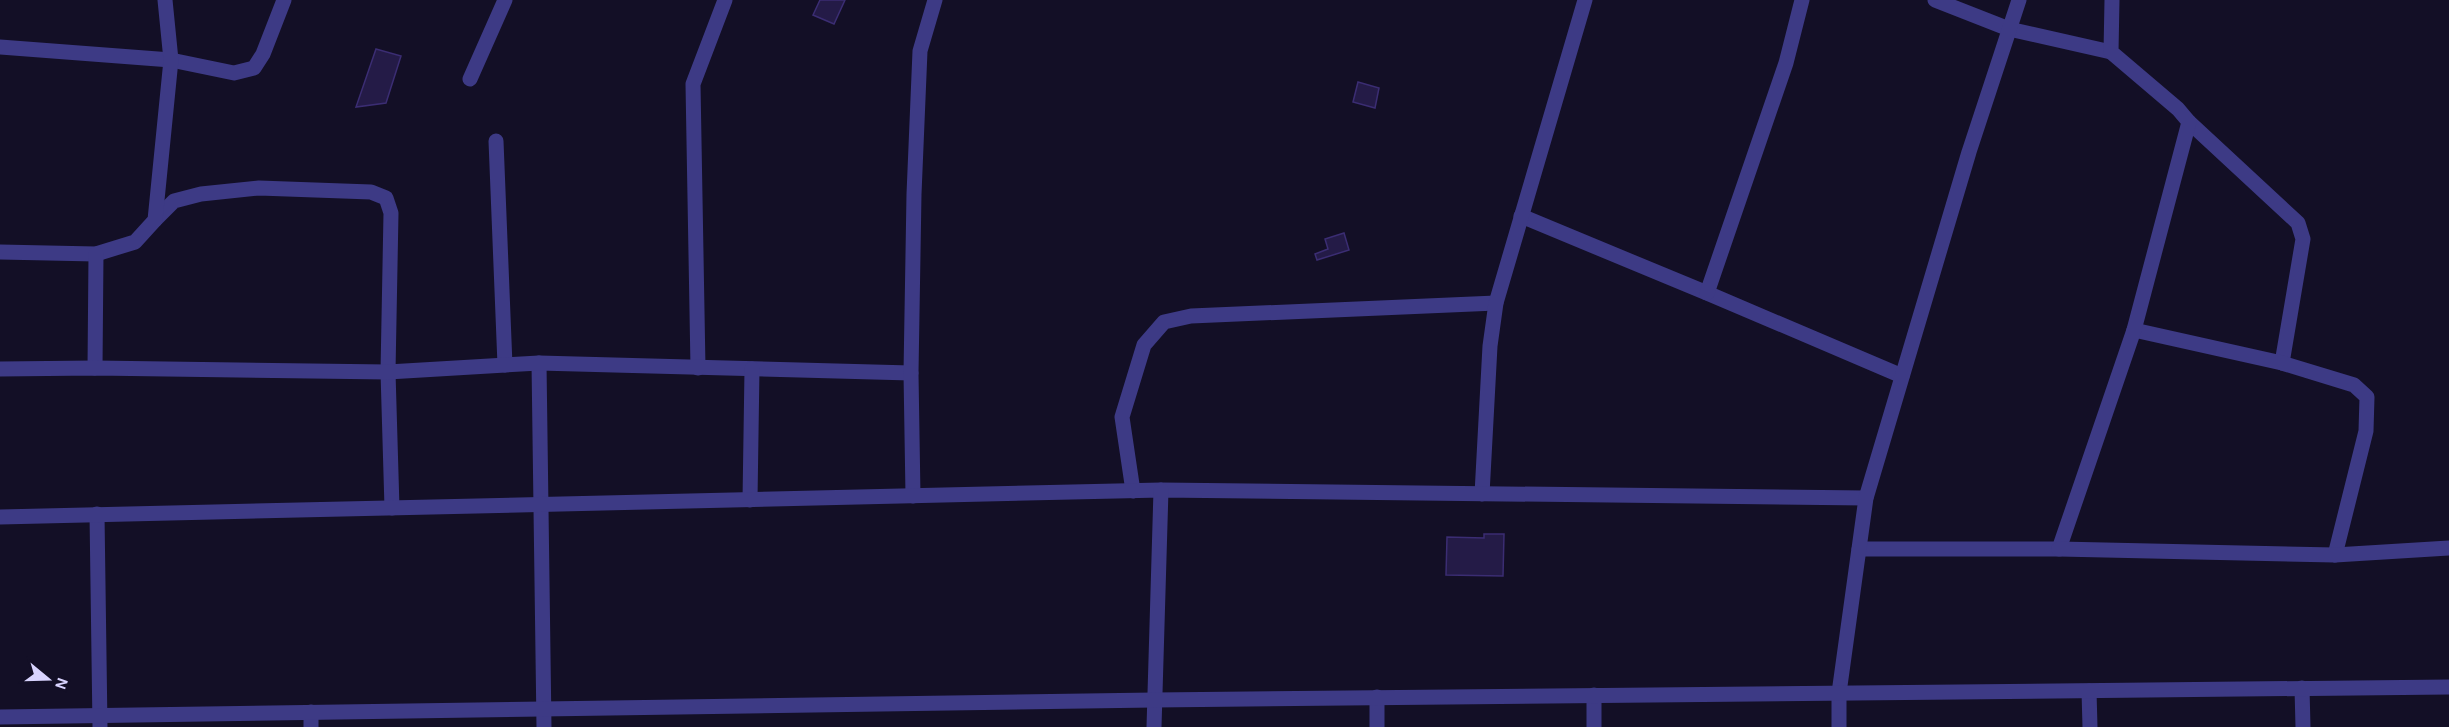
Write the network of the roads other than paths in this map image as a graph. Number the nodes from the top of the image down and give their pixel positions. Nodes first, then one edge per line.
1 (165, 0) edge
2 (284, 0) edge
3 (505, 0) edge
4 (725, 0) edge
5 (936, 0) edge
6 (1585, 0) edge
7 (1802, 0) edge
8 (1935, 0) edge
9 (2019, 0) edge
10 (2112, 0) edge
11 (2009, 29) junction
12 (0, 46) edge
13 (2111, 52) junction
14 (171, 60) junction
15 (470, 80) dead end
16 (2189, 122) junction
17 (496, 141) dead end
18 (1521, 216) junction
19 (155, 220) junction
20 (0, 252) edge
21 (96, 254) junction
22 (1707, 293) junction
23 (1496, 303) junction
24 (2134, 330) junction
25 (539, 363) junction
26 (2282, 363) junction
27 (505, 365) junction
28 (95, 368) junction
29 (698, 368) junction
30 (0, 369) edge
31 (752, 369) junction
32 (388, 372) junction
33 (911, 373) junction
34 (1902, 376) junction
35 (1161, 490) junction
36 (1133, 491) junction
37 (1482, 494) junction
38 (913, 496) junction
39 (1866, 498) junction
40 (750, 500) junction
41 (541, 504) junction
42 (392, 508) junction
43 (97, 514) junction
44 (0, 517) edge
45 (2449, 548) edge
46 (1859, 549) junction
47 (2059, 549) junction
48 (2334, 555) junction
49 (2449, 687) edge
50 (2302, 688) junction
51 (2089, 690) junction
52 (1839, 693) junction
53 (1594, 695) junction
54 (1377, 697) junction
55 (1154, 700) junction
56 (544, 709) junction
57 (0, 717) edge
58 (311, 720) edge
59 (100, 721) edge
60 (544, 727) edge
61 (1154, 727) edge
62 (1377, 727) edge
63 (1594, 727) edge
64 (1839, 727) edge
65 (2090, 727) edge
66 (2303, 727) edge

1 - 14 street
2 - 14 street
3 - 15 street
4 - 29 street
5 - 33 street
6 - 18 street
7 - 22 street
8 - 11 street
9 - 11 street
10 - 13 street
11 - 13 street
11 - 34 street
12 - 14 street
13 - 16 street
14 - 19 street
16 - 24 street
16 - 26 street
17 - 27 street
18 - 22 street
18 - 23 street
19 - 21 street
19 - 32 street
20 - 21 street
21 - 28 street
22 - 34 street
23 - 36 street
23 - 37 street
24 - 26 street
24 - 47 street
25 - 27 street
25 - 29 street
25 - 41 street
26 - 48 street
27 - 32 street
28 - 30 street
28 - 32 street
29 - 31 street
31 - 33 street
31 - 40 street
32 - 42 street
33 - 38 street
34 - 39 street
35 - 36 street
35 - 37 street
35 - 55 street
36 - 38 street
37 - 39 street
38 - 40 street
39 - 46 street
40 - 41 street
41 - 42 street
41 - 56 street
42 - 43 street
43 - 44 street
43 - 59 street
45 - 48 street
46 - 47 street
46 - 52 street
47 - 48 street
49 - 50 street
50 - 51 street
50 - 66 street
51 - 52 street
51 - 65 street
52 - 53 street
52 - 64 street
53 - 54 street
53 - 63 street
54 - 55 street
54 - 62 street
55 - 56 street
55 - 61 street
56 - 58 street
56 - 60 street
57 - 59 street
58 - 59 street

